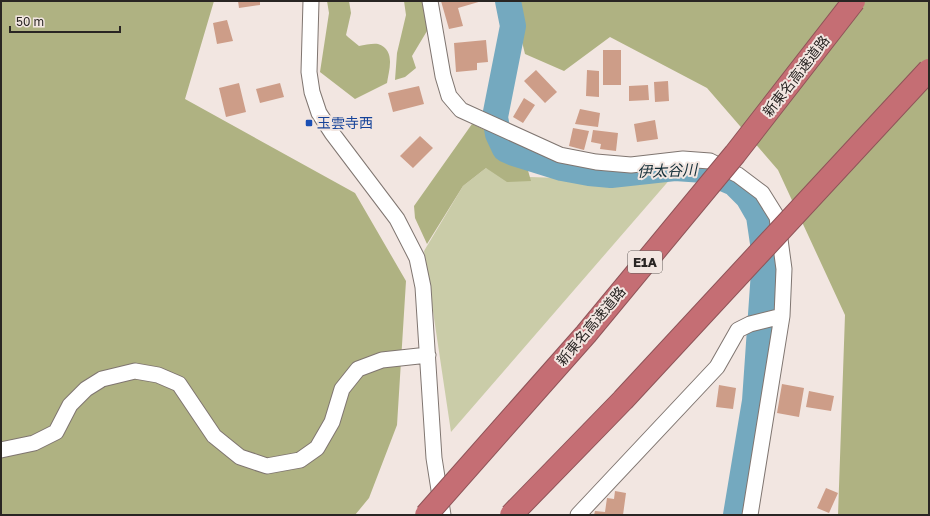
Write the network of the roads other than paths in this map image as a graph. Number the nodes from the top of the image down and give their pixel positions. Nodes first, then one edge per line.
1 (311, 1) edge
2 (430, 1) edge
3 (854, 1) edge
4 (929, 70) edge
5 (778, 317) junction
6 (428, 355) junction
7 (1, 450) edge
8 (426, 515) edge
9 (443, 515) edge
10 (512, 515) edge
11 (578, 515) edge
12 (750, 515) edge

1 - 6 street
2 - 5 street
3 - 8 highway, 新東名高速道路 / E1A, bridge
4 - 10 highway, bridge
5 - 11 street
5 - 12 street
6 - 7 street
6 - 9 street

